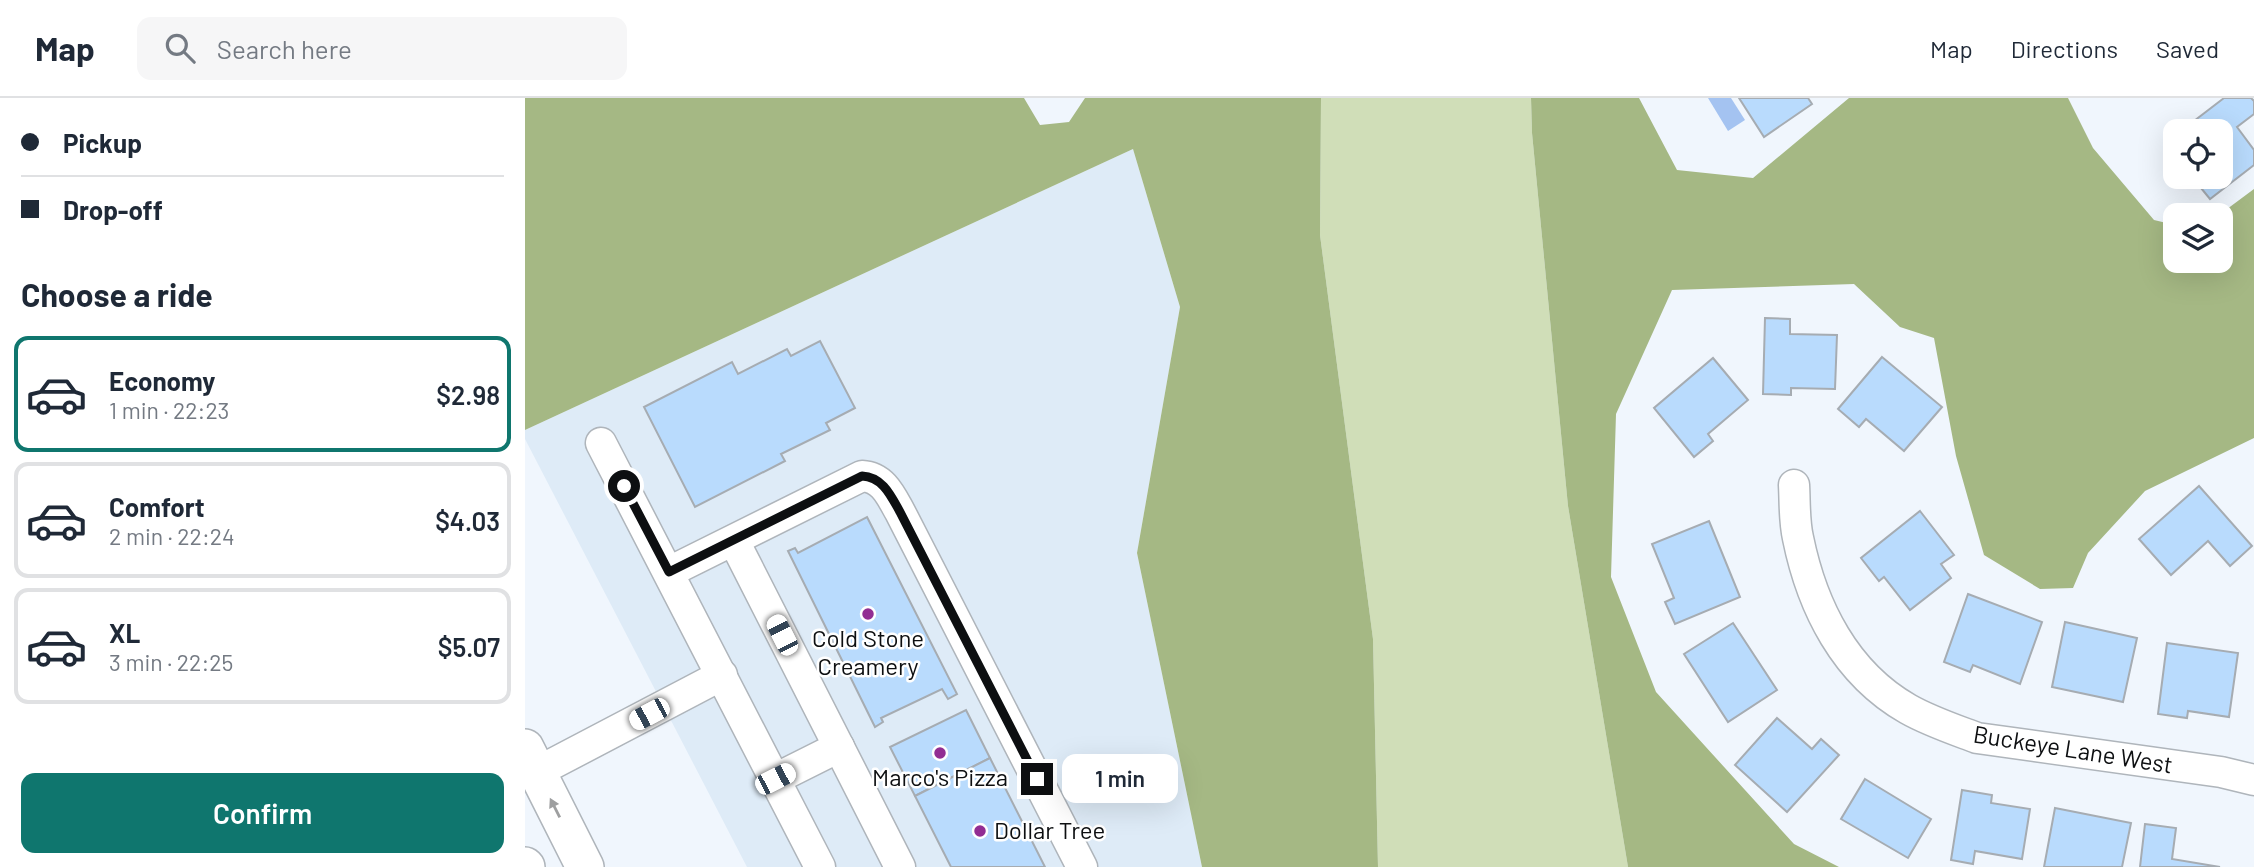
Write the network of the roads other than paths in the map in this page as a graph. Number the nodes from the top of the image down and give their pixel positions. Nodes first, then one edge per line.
1 (601, 443) dead end
2 (1794, 485) dead end
3 (734, 541) junction
4 (669, 572) junction
5 (723, 675) junction
6 (839, 747) junction
7 (531, 760) edge
8 (775, 779) junction
9 (2254, 780) edge
10 (585, 867) edge
11 (820, 867) edge
12 (900, 867) edge
13 (1082, 867) edge

1 - 4 street
2 - 9 street, Buckeye Lane West
3 - 4 street
3 - 6 street
3 - 13 street
4 - 5 street
5 - 7 street
5 - 8 street
6 - 8 street
6 - 12 street
10 -> 7 main road
8 - 11 street

